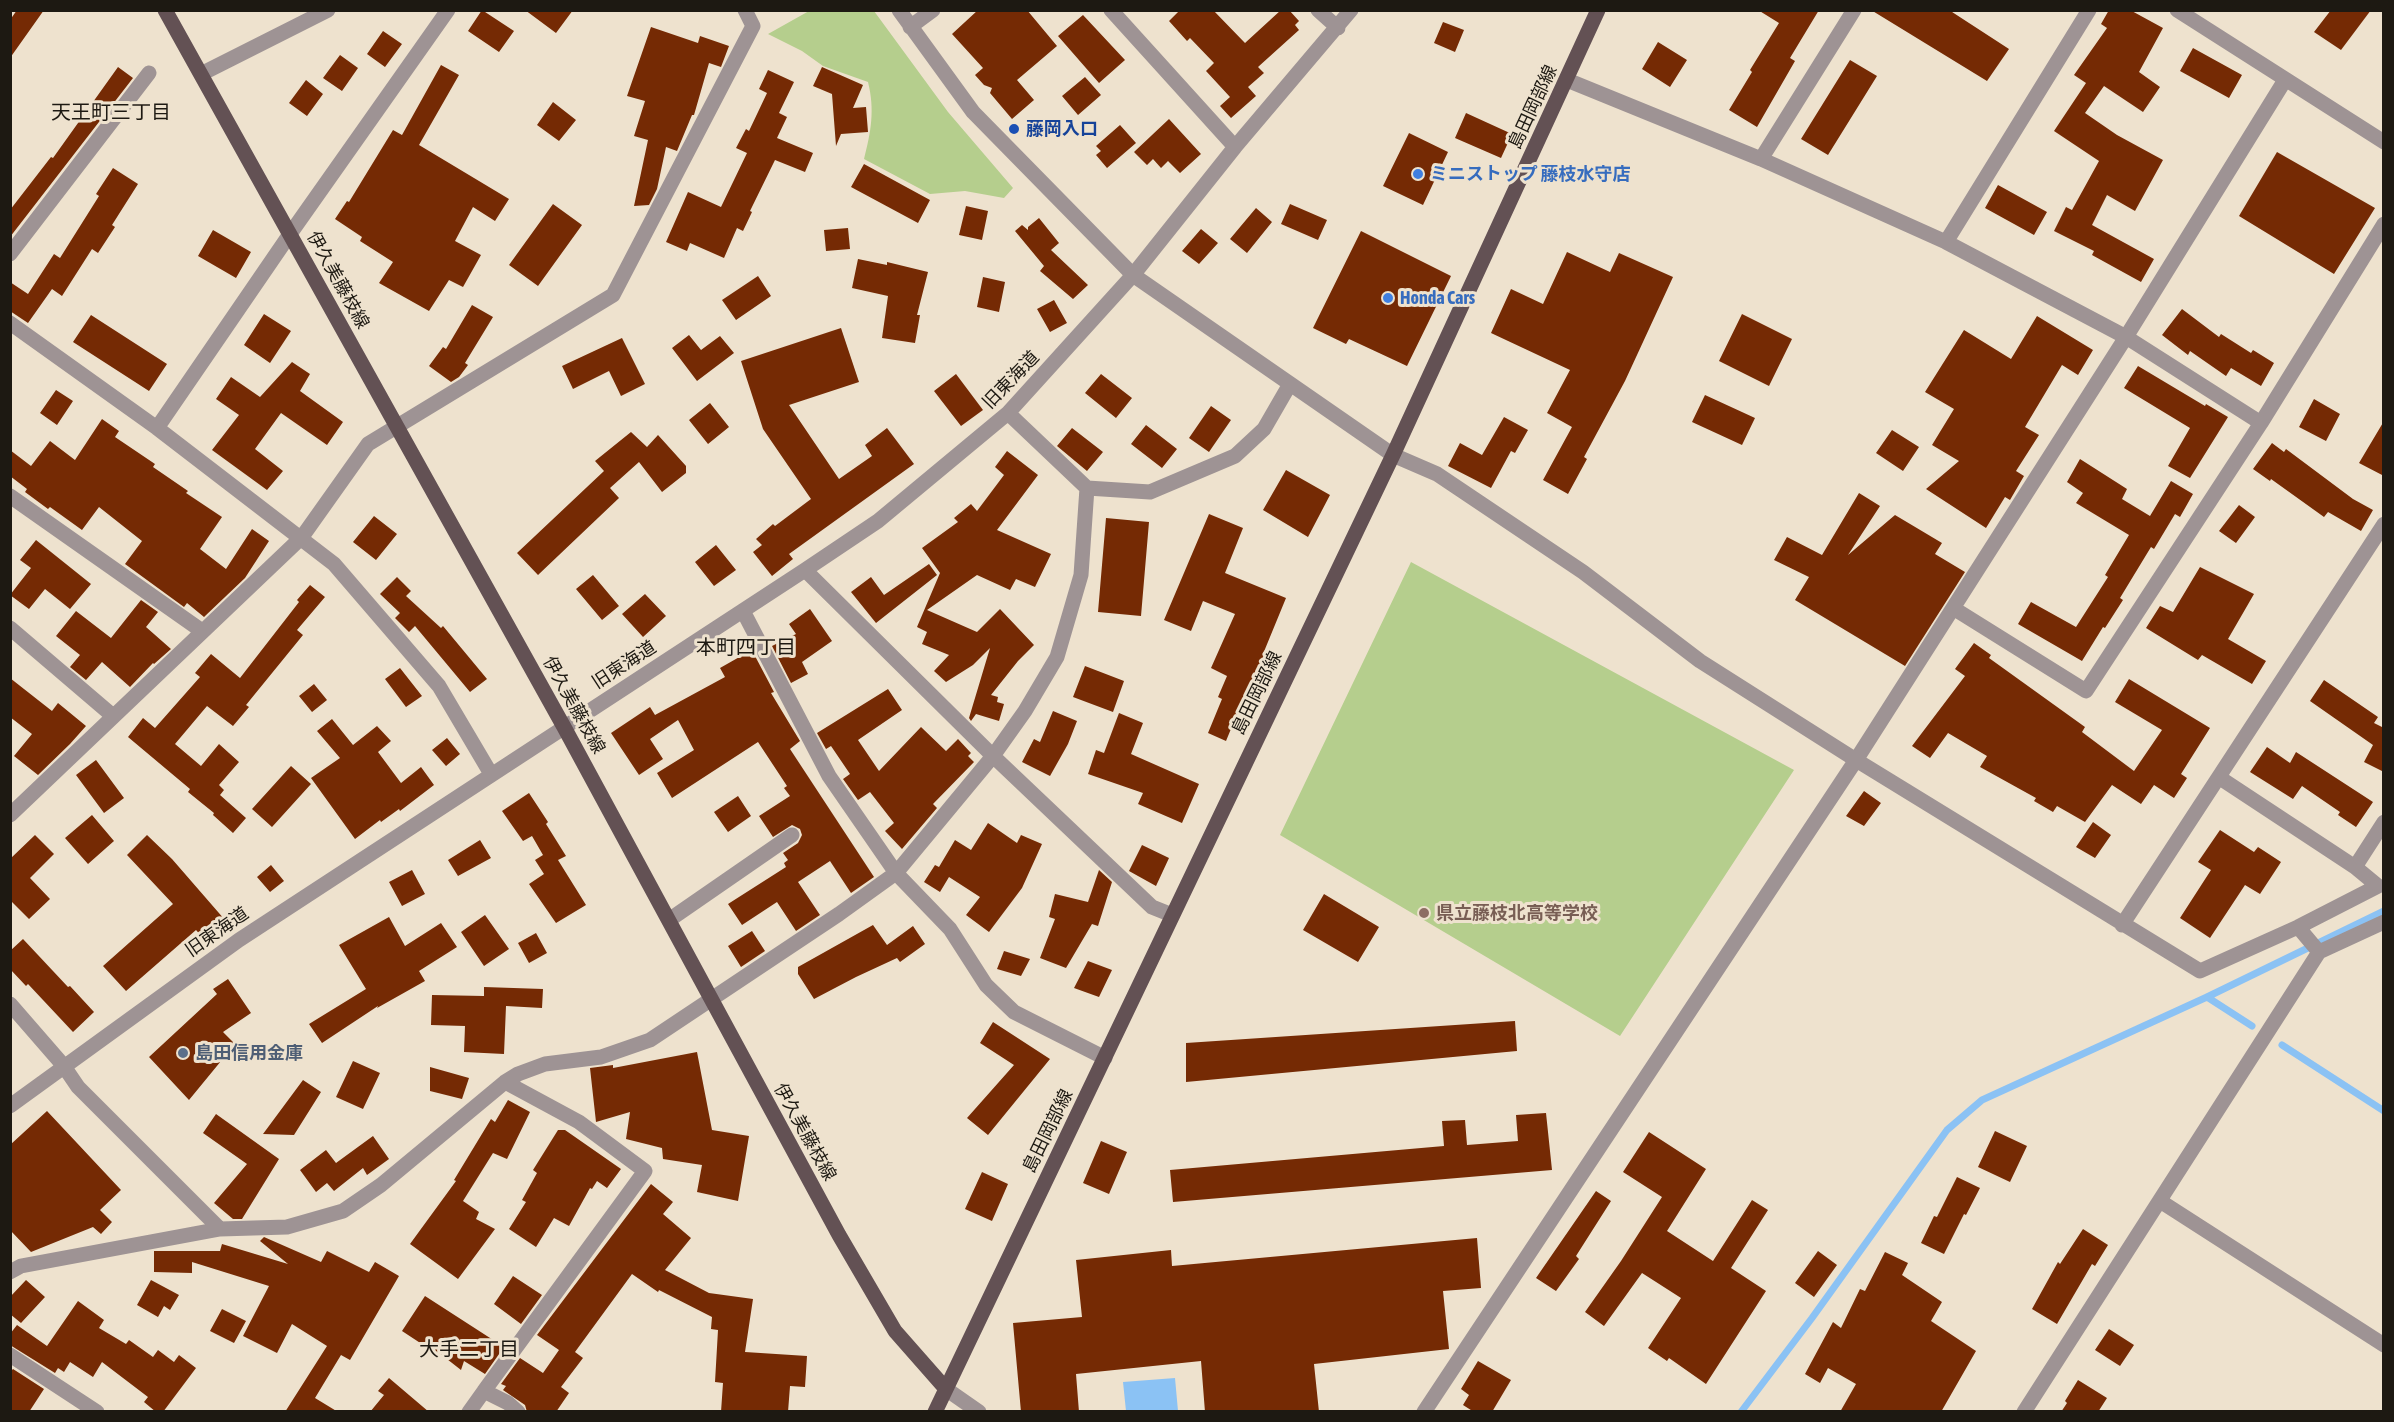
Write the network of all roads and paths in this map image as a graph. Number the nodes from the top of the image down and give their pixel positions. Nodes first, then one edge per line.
1 (165, 10) edge
2 (328, 10) edge
3 (448, 10) edge
4 (745, 10) edge
5 (899, 10) edge
6 (933, 10) edge
7 (1112, 10) edge
8 (1318, 10) edge
9 (1351, 10) edge
10 (1598, 10) edge
11 (1854, 10) edge
12 (2089, 10) edge
13 (2177, 10) edge
14 (910, 27) junction
15 (1338, 28) junction
16 (149, 73) dead end
17 (201, 74) junction
18 (1567, 80) junction
19 (2285, 80) junction
20 (2384, 142) edge
21 (1235, 147) junction
22 (1761, 159) junction
23 (2384, 224) edge
24 (290, 234) junction
25 (1946, 242) junction
26 (10, 254) edge
27 (1133, 275) junction
28 (10, 322) edge
29 (2126, 337) junction
30 (1290, 384) junction
31 (1008, 413) junction
32 (2261, 423) junction
33 (157, 428) junction
34 (398, 428) junction
35 (1393, 455) junction
36 (1087, 488) junction
37 (10, 496) edge
38 (2384, 524) edge
39 (302, 537) junction
40 (805, 570) junction
41 (1953, 608) junction
42 (743, 611) junction
43 (10, 628) edge
44 (202, 632) junction
45 (113, 716) junction
46 (564, 727) junction
47 (993, 756) junction
48 (1856, 760) junction
49 (491, 774) junction
50 (2220, 778) junction
51 (10, 815) edge
52 (2384, 822) edge
53 (792, 835) dead end
54 (2355, 867) junction
55 (896, 873) junction
56 (1172, 915) junction
57 (669, 920) junction
58 (2384, 922) edge
59 (2122, 925) junction
60 (2298, 927) junction
61 (2319, 952) junction
62 (711, 1000) junction
63 (10, 1004) edge
64 (1105, 1058) junction
65 (63, 1065) junction
66 (505, 1082) junction
67 (10, 1106) edge
68 (2160, 1201) junction
69 (220, 1228) junction
70 (10, 1272) edge
71 (2384, 1345) edge
72 (10, 1355) edge
73 (946, 1389) junction
74 (484, 1391) junction
75 (97, 1412) edge
76 (470, 1412) edge
77 (518, 1412) edge
78 (935, 1412) edge
79 (979, 1412) edge
80 (1424, 1412) edge
81 (2024, 1412) edge

1 - 17 main road, 伊久美藤枝線
2 - 17 street
3 - 24 street
4 - 34 street
5 - 14 street
6 - 14 street
7 - 21 street
8 - 15 street
9 - 15 street, 旧東海道
10 - 18 main road, 島田岡部線
11 - 22 street
12 - 25 street
13 - 19 street
14 - 27 street
15 - 21 street, 旧東海道
16 - 26 street
17 - 24 main road, 伊久美藤枝線
18 - 22 street
18 - 35 main road, 島田岡部線
19 - 20 street
19 - 29 street
21 - 27 street, 旧東海道
22 - 25 street
23 - 32 street
24 - 33 street
24 - 34 main road, 伊久美藤枝線
25 - 29 street
27 - 30 street
27 - 31 street, 旧東海道
28 - 33 street
29 - 32 street
29 - 41 street
30 - 35 street
30 - 36 street
31 - 36 street
31 - 40 street, 旧東海道
32 - 41 street
33 - 39 street
34 - 39 street
34 - 46 main road, 伊久美藤枝線
35 - 48 street
35 - 56 main road, 島田岡部線
36 - 47 street
37 - 44 street
38 - 50 street
39 - 44 street
39 - 49 street
40 - 42 street, 旧東海道
40 - 47 street
41 - 48 street
42 - 46 street, 旧東海道
42 - 55 street
43 - 45 street
44 - 45 street
45 - 51 street
46 - 49 street, 旧東海道
46 - 57 main road, 伊久美藤枝線
47 - 55 street
47 - 56 street
48 - 59 street
48 - 80 street
49 - 65 street, 旧東海道
50 - 54 street
50 - 59 street
52 - 54 street
53 - 57 street
54 - 60 street
55 - 62 street
55 - 64 street
56 - 64 main road, 島田岡部線
57 - 62 main road, 伊久美藤枝線
58 - 61 street
59 - 60 street
60 - 61 street
61 - 68 street
62 - 66 street
62 - 73 main road, 伊久美藤枝線
63 - 65 street
64 - 73 main road, 島田岡部線
65 - 67 street, 旧東海道
65 - 69 street
66 - 69 street
66 - 74 street
68 - 71 street
68 - 81 street
69 - 70 street
72 - 75 street
73 - 78 main road
73 - 79 street
74 - 76 street
74 - 77 street

